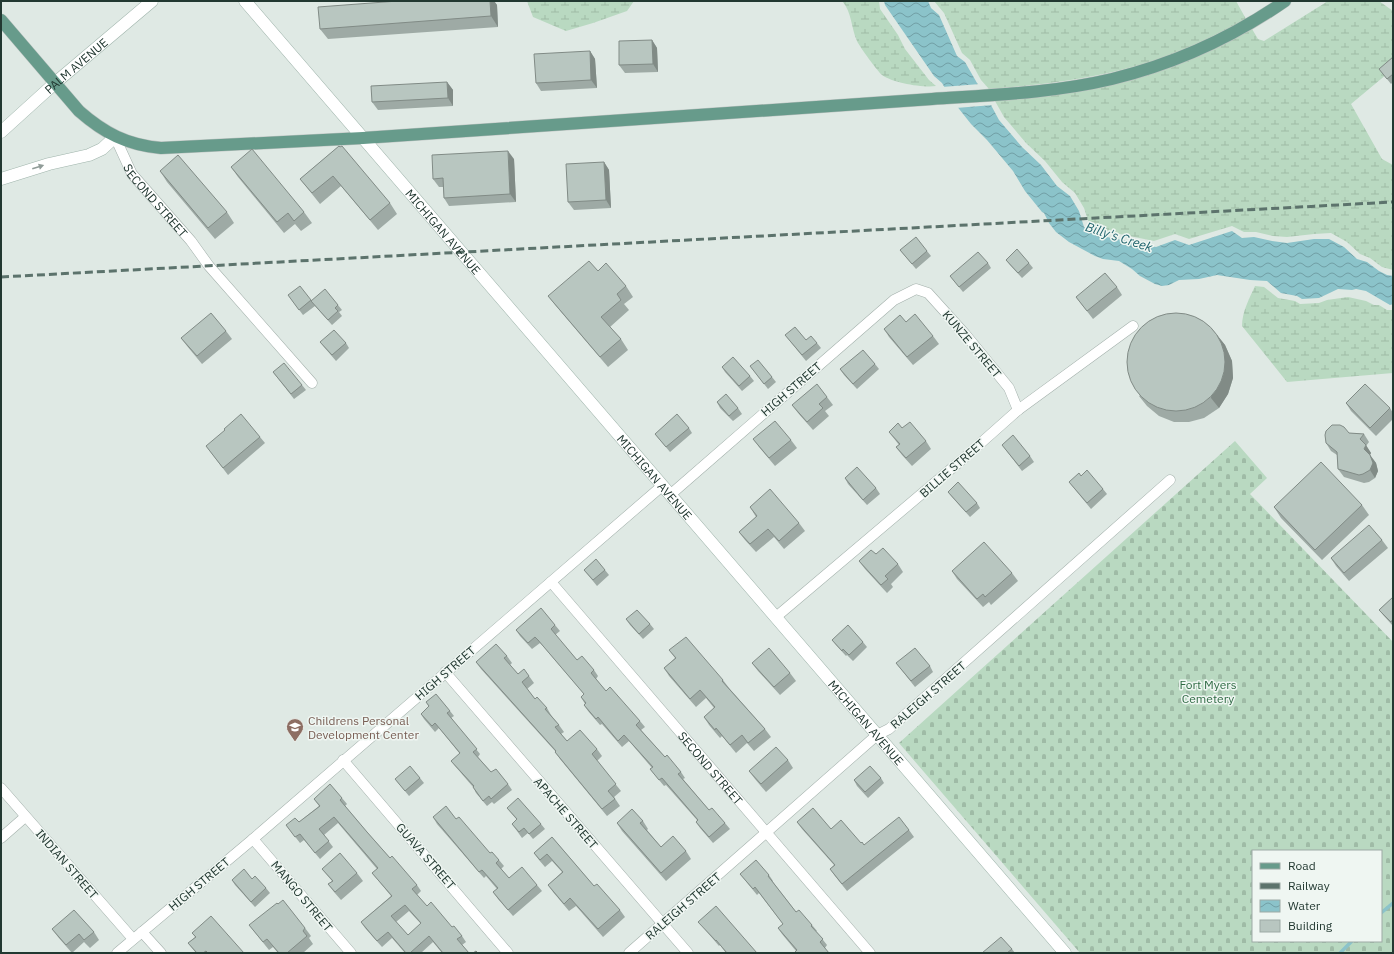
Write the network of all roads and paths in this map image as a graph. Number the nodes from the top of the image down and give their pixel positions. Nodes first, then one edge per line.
1 (152, 1) edge
2 (245, 1) edge
3 (1285, 1) edge
4 (1, 20) edge
5 (55, 83) junction
6 (1, 132) edge
7 (115, 137) junction
8 (363, 138) junction
9 (1, 179) edge
10 (916, 289) joint
11 (1133, 326) dead end
12 (312, 383) dead end
13 (1018, 410) junction
14 (1170, 480) dead end
15 (666, 490) junction
16 (550, 582) junction
17 (776, 617) junction
18 (445, 672) junction
19 (877, 736) junction
20 (343, 760) junction
21 (1, 788) edge
22 (25, 817) junction
23 (766, 833) junction
24 (1, 838) edge
25 (253, 839) junction
26 (662, 923) junction
27 (142, 932) junction
28 (133, 939) junction
29 (117, 953) edge
30 (161, 953) edge
31 (350, 953) edge
32 (508, 953) edge
33 (629, 953) edge
34 (688, 953) edge
35 (870, 953) edge
36 (1065, 953) edge

1 - 5 street, PALM AVENUE
2 - 8 street, MICHIGAN AVENUE
3 - 8 main road
4 - 5 main road
5 - 6 street, PALM AVENUE
5 - 7 main road
7 - 8 main road
9 -> 7 street
7 - 12 street, SECOND STREET
8 - 15 street, MICHIGAN AVENUE
10 - 13 street, KUNZE STREET
10 - 15 street, HIGH STREET
11 - 13 street, BILLIE STREET
13 - 17 street, BILLIE STREET
14 - 19 street, RALEIGH STREET
15 - 16 street, HIGH STREET
15 - 17 street, MICHIGAN AVENUE
16 - 18 street, HIGH STREET
16 - 23 street, SECOND STREET
17 - 19 street, MICHIGAN AVENUE
18 - 20 street, HIGH STREET
18 - 26 street, APACHE STREET
19 - 23 street, RALEIGH STREET
19 - 36 street, MICHIGAN AVENUE
20 - 25 street, HIGH STREET
20 - 32 street, GUAVA STREET
21 - 22 street, INDIAN STREET
22 - 24 street
22 - 28 street, INDIAN STREET
23 - 26 street, RALEIGH STREET
23 - 35 street, SECOND STREET
25 - 27 street, HIGH STREET
25 - 31 street, MANGO STREET
26 - 33 street, RALEIGH STREET
26 - 34 street, APACHE STREET
27 - 28 street, HIGH STREET
27 - 30 street
28 - 29 street, HIGH STREET

